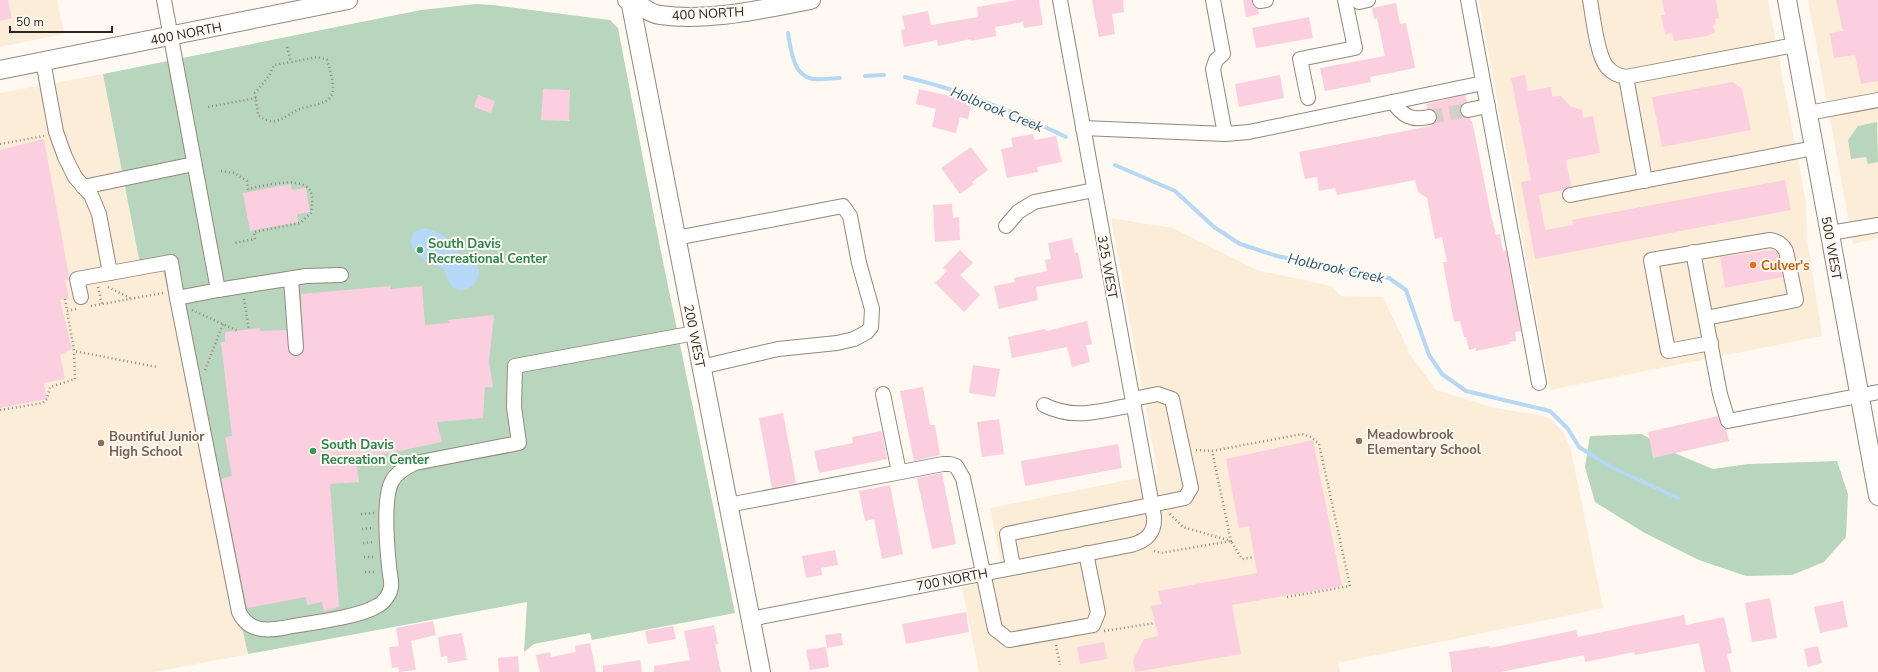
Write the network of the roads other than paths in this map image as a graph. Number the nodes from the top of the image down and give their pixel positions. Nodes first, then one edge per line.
1 (164, 0) edge
2 (348, 0) edge
3 (630, 0) edge
4 (811, 0) edge
5 (1060, 0) edge
6 (1213, 0) edge
7 (1345, 0) edge
8 (1359, 0) edge
9 (1368, 0) edge
10 (1468, 0) edge
11 (1590, 0) edge
12 (1787, 0) edge
13 (171, 36) junction
14 (1795, 45) junction
15 (43, 61) junction
16 (0, 70) edge
17 (1626, 77) junction
18 (1483, 83) junction
19 (1308, 98) dead end
20 (1878, 100) edge
21 (1393, 102) junction
22 (1488, 106) junction
23 (1468, 110) tunnel mouth
24 (1808, 113) junction
25 (1429, 117) tunnel mouth
26 (1083, 128) junction
27 (1225, 134) junction
28 (1814, 148) junction
29 (194, 164) junction
30 (1645, 181) junction
31 (83, 187) junction
32 (1094, 190) junction
33 (1570, 195) dead end
34 (1878, 225) edge
35 (1006, 226) dead end
36 (1830, 233) junction
37 (676, 238) junction
38 (1693, 252) junction
39 (110, 273) junction
40 (341, 275) dead end
41 (290, 279) junction
42 (218, 290) junction
43 (171, 295) junction
44 (83, 304) road end
45 (1706, 318) junction
46 (694, 333) junction
47 (1710, 343) junction
48 (296, 348) dead end
49 (701, 366) junction
50 (1539, 383) dead end
51 (1878, 392) edge
52 (883, 394) dead end
53 (1860, 396) junction
54 (1133, 402) junction
55 (1044, 405) dead end
56 (899, 472) junction
57 (1878, 496) edge
58 (728, 505) junction
59 (1152, 506) junction
60 (1151, 533) joint
61 (1086, 553) junction
62 (1013, 567) junction
63 (984, 573) junction
64 (750, 618) junction
65 (761, 672) edge

1 - 13 street
2 - 13 main road, 400 NORTH
3 - 4 main road, 400 NORTH
3 - 37 main road, 200 WEST
5 - 26 street, 325 WEST
6 - 27 street
7 - 19 street
8 - 9 street
10 - 18 street
11 - 17 street
12 - 14 main road, 500 WEST
13 - 15 main road, 400 NORTH
13 - 29 street
14 - 17 street
14 - 24 main road, 500 WEST
15 - 16 main road, 400 NORTH
15 - 31 street
17 - 30 street
18 - 21 street
18 - 22 street
20 - 24 street
21 - 25 street
21 - 27 street
22 - 23 street
22 - 50 street
24 - 28 main road, 500 WEST
26 - 27 street
26 - 32 street, 325 WEST
28 - 30 street
28 - 36 main road, 500 WEST
29 - 31 street
29 - 42 street
30 - 33 street
31 - 39 street
32 - 35 street
32 - 54 street, 325 WEST
34 - 36 street
36 - 53 main road, 500 WEST
37 - 46 main road, 200 WEST
37 - 49 street
38 - 45 street
38 - 45 street
38 - 47 street
39 - 43 street
39 - 44 street
40 - 41 street
41 - 42 street
41 - 48 street
42 - 43 street
43 - 46 street
45 - 47 street
46 - 49 main road, 200 WEST
47 - 53 street
49 - 58 main road, 200 WEST
51 - 53 street
52 - 56 street
53 - 57 main road, 500 WEST
54 - 55 street
54 - 59 street, 325 WEST
54 - 59 street
56 - 58 street
56 - 63 street
58 - 64 main road, 200 WEST
59 - 60 street, 325 WEST
59 - 62 street
60 - 61 street, 700 NORTH
61 - 62 street, 700 NORTH
61 - 63 street
62 - 63 street, 700 NORTH
63 - 64 street, 700 NORTH
64 - 65 main road, 200 WEST

